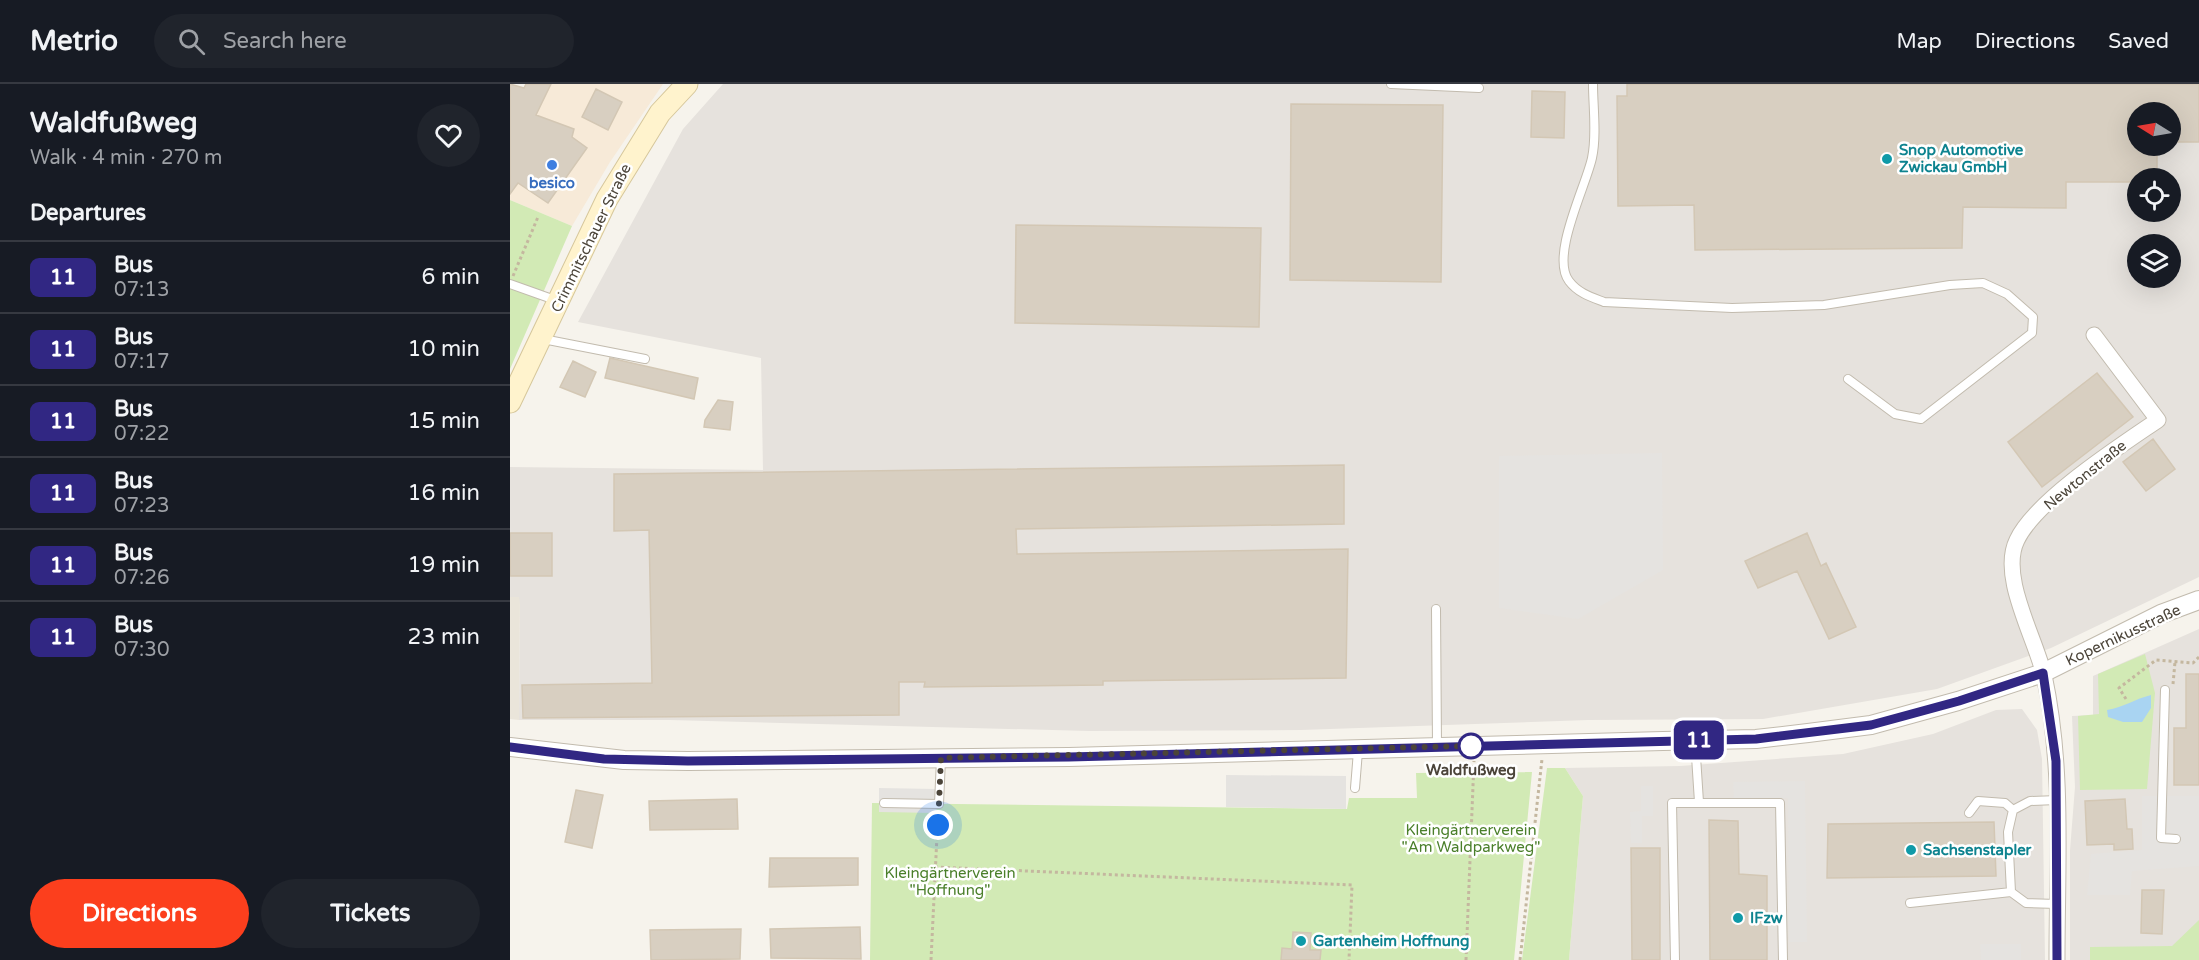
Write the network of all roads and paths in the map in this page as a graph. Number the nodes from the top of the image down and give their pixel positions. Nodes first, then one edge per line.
1 (687, 84) edge
2 (1391, 84) edge
3 (1593, 84) edge
4 (1479, 88) dead end
5 (538, 217) dead end
6 (510, 284) edge
7 (560, 302) junction
8 (2094, 335) dead end
9 (541, 338) junction
10 (645, 359) dead end
11 (1848, 379) dead end
12 (510, 402) edge
13 (2199, 600) edge
14 (1436, 609) dead end
15 (2199, 657) edge
16 (2175, 662) junction
17 (2043, 673) junction
18 (2165, 690) joint
19 (2126, 699) dead end
20 (1695, 740) junction
21 (1544, 744) junction
22 (1437, 746) junction
23 (1474, 746) junction
24 (510, 747) edge
25 (1358, 749) junction
26 (941, 758) junction
27 (1356, 788) dead end
28 (2057, 800) junction
29 (1699, 802) junction
30 (884, 803) dead end
31 (939, 804) junction
32 (2013, 810) junction
33 (1969, 813) dead end
34 (2176, 839) dead end
35 (935, 867) junction
36 (2012, 892) junction
37 (1910, 903) dead end
38 (2057, 904) junction
39 (931, 960) edge
40 (1349, 960) edge
41 (1466, 960) edge
42 (1520, 960) edge
43 (1675, 960) edge
44 (1783, 960) edge
45 (2057, 960) edge

1 - 7 main road, Crimmitschauer Straße
2 - 4 lane
3 - 11 lane
5 - 6 path
6 - 7 lane
7 - 9 main road, Crimmitschauer Straße
8 - 17 street, Newtonstraße
9 - 10 lane
9 - 12 main road, Crimmitschauer Straße
13 - 17 street, Kopernikusstraße
14 - 22 lane
15 - 16 path
16 - 18 path
16 - 19 path
17 - 20 street, Kopernikusstraße
17 - 28 street, Newtonstraße
18 - 34 lane
20 - 21 street, Kopernikusstraße
20 - 29 lane
21 - 23 street, Kopernikusstraße
21 - 42 path
22 - 23 street, Kopernikusstraße
22 - 25 street, Kopernikusstraße
23 - 41 path
24 - 26 street, Kopernikusstraße
25 - 26 street, Kopernikusstraße
25 - 27 lane
26 - 31 lane
28 - 32 lane
28 - 38 street, Newtonstraße
29 - 43 lane
29 - 44 lane
30 - 31 lane
31 - 35 path
32 - 33 lane
32 - 36 lane
35 - 39 path
35 - 40 path
36 - 37 lane
36 - 38 lane
38 - 45 street, Newtonstraße

